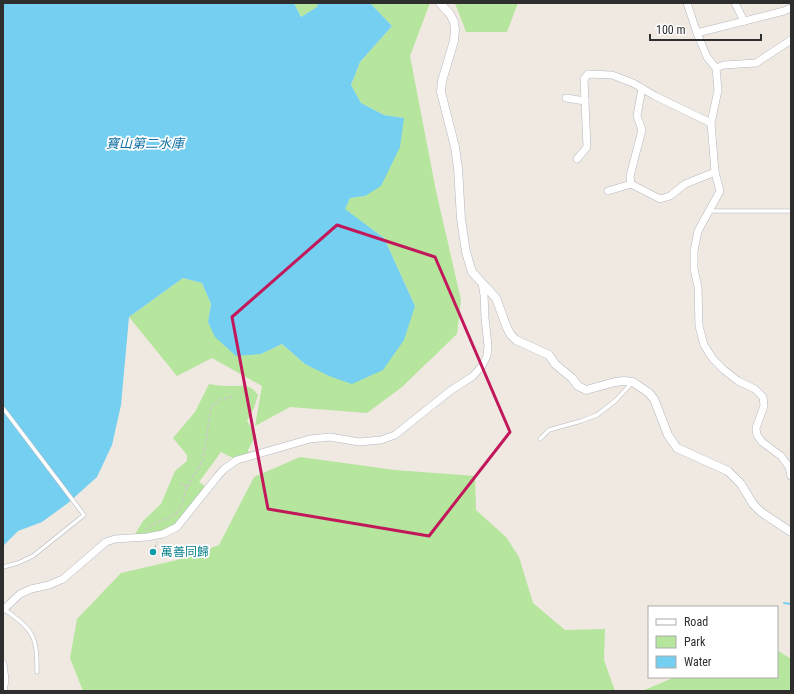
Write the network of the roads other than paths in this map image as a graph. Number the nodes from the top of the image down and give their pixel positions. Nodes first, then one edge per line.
1 (440, 3) edge
2 (687, 3) edge
3 (735, 3) edge
4 (791, 8) edge
5 (744, 21) junction
6 (697, 33) junction
7 (791, 40) edge
8 (716, 68) junction
9 (642, 88) junction
10 (566, 98) dead end
11 (585, 101) junction
12 (711, 123) junction
13 (577, 159) dead end
14 (715, 172) junction
15 (631, 184) junction
16 (608, 191) dead end
17 (709, 211) junction
18 (791, 211) edge
19 (482, 283) junction
20 (633, 382) junction
21 (3, 408) edge
22 (540, 439) dead end
23 (791, 476) edge
24 (791, 532) edge
25 (3, 567) edge
26 (4, 610) edge
27 (3, 664) edge
28 (36, 672) dead end
29 (3, 691) edge

1 - 19 street
2 - 6 street
3 - 5 street
4 - 5 street
5 - 6 street
6 - 8 street
7 - 8 street
8 - 12 street
9 - 11 street
9 - 12 street
9 - 15 street
10 - 11 street
11 - 13 street
12 - 14 street
14 - 15 street
14 - 17 street
15 - 16 street
17 - 18 lane
17 - 23 street
19 - 20 street
19 - 26 street
20 - 22 lane
20 - 24 street
21 - 25 lane
26 - 28 lane
27 - 29 street

